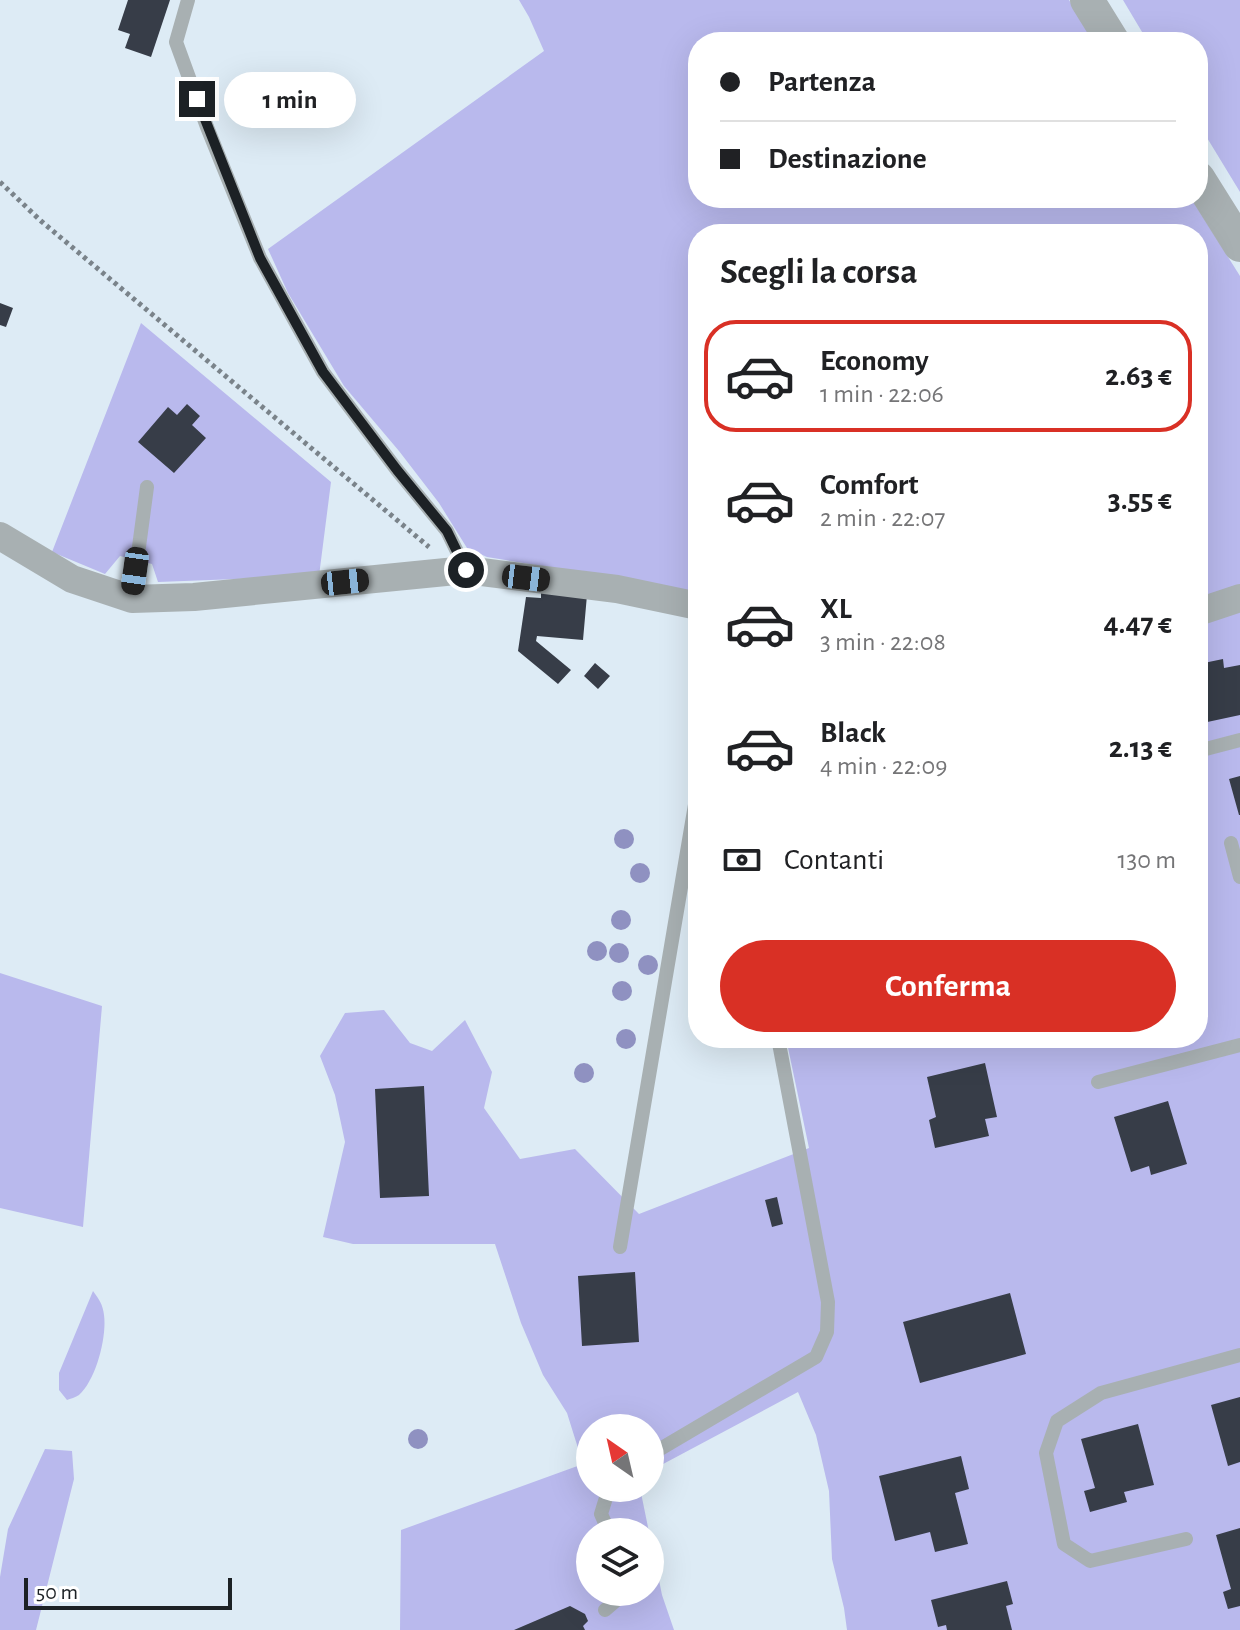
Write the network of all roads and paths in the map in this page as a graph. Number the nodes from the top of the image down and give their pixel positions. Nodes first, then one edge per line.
1 (188, 0) edge
2 (1087, 0) edge
3 (1107, 32) edge
4 (0, 182) edge
5 (1208, 194) edge
6 (1240, 245) edge
7 (147, 487) dead end
8 (0, 536) edge
9 (466, 570) junction
10 (1240, 598) edge
11 (132, 599) junction
12 (688, 604) edge
13 (1208, 609) edge
14 (1240, 740) edge
15 (1208, 748) edge
16 (1231, 843) dead end
17 (1240, 877) edge
18 (688, 883) edge
19 (1240, 1045) edge
20 (780, 1048) edge
21 (1098, 1082) dead end
22 (620, 1247) dead end
23 (1240, 1355) edge
24 (664, 1447) edge
25 (1186, 1539) dead end
26 (610, 1606) edge
27 (605, 1610) dead end

1 - 9 lane
2 - 3 street
4 - 9 path
5 - 6 street
7 - 11 lane
8 - 11 street
9 - 11 street
9 - 12 street
10 - 13 street
14 - 15 lane
16 - 17 lane
18 - 22 lane
19 - 21 lane
20 - 24 lane
23 - 25 lane
26 - 27 lane

